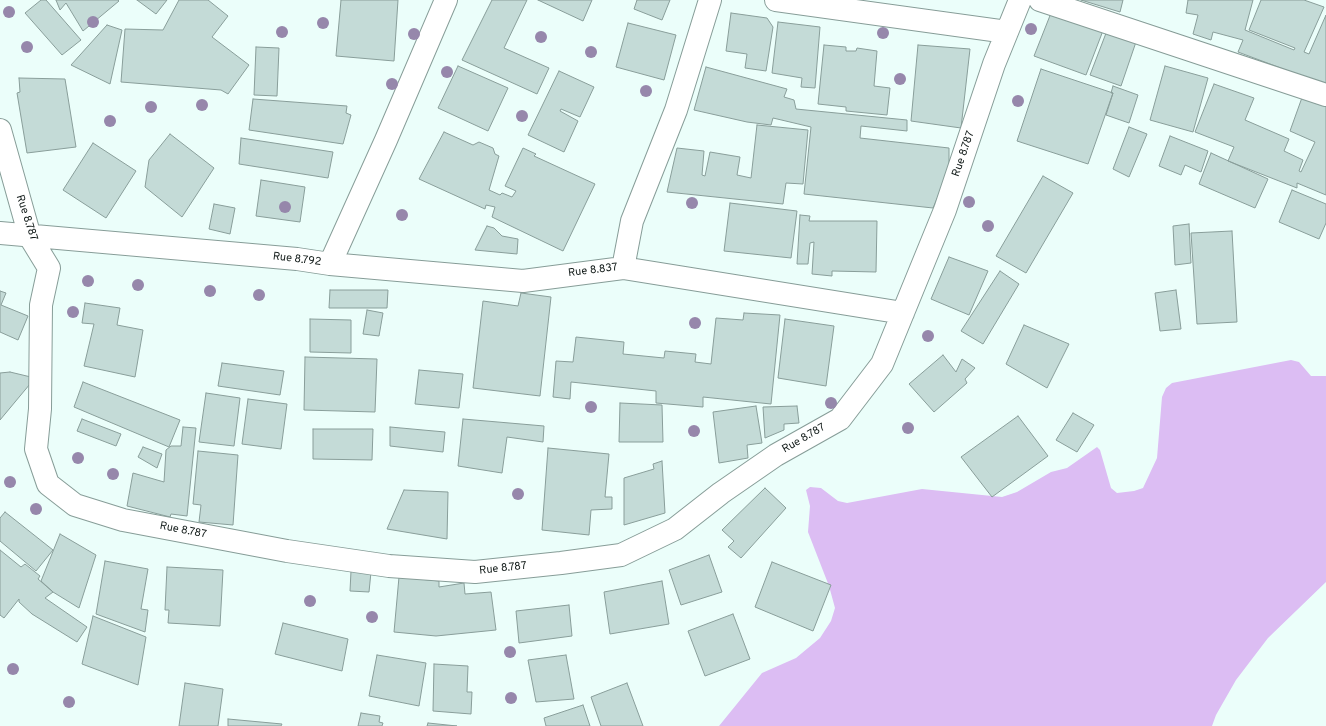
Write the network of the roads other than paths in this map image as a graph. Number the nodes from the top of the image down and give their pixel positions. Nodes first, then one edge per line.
1 (446, 0) edge
2 (710, 0) edge
3 (776, 0) edge
4 (1020, 0) edge
5 (1040, 0) edge
6 (1007, 32) junction
7 (1326, 95) edge
8 (0, 130) edge
9 (0, 233) edge
10 (30, 236) junction
11 (330, 264) junction
12 (624, 268) junction
13 (903, 313) junction

1 - 11 street, Rue 8.792
2 - 12 street, Rue 8.837
3 - 6 street
4 - 6 street, Rue 8.787
5 - 7 street
6 - 13 street, Rue 8.787
8 - 10 street, Rue 8.787
9 - 10 street, Rue 8.792
10 - 11 street, Rue 8.792
10 - 13 street, Rue 8.787
11 - 12 street, Rue 8.837
12 - 13 street

